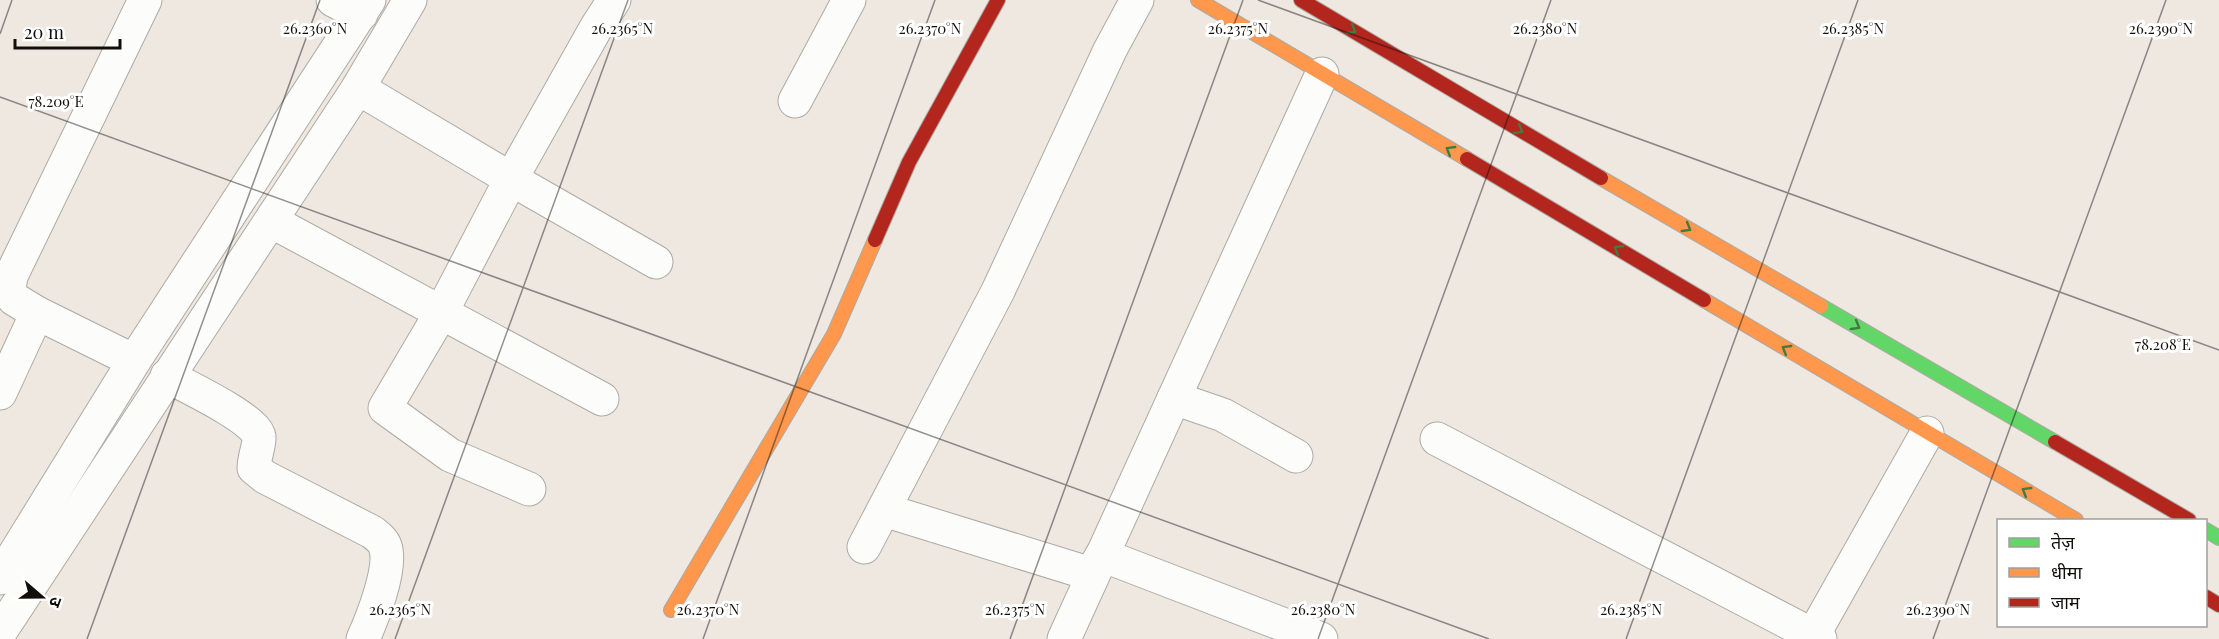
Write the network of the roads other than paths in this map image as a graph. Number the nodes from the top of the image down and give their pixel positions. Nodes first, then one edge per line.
1 (145, 0) edge
2 (410, 0) edge
3 (614, 0) edge
4 (849, 0) edge
5 (998, 0) edge
6 (1137, 0) edge
7 (1198, 0) edge
8 (1301, 0) edge
9 (354, 5) edge
10 (1322, 74) junction
11 (358, 88) junction
12 (795, 101) dead end
13 (511, 180) junction
14 (271, 220) junction
15 (656, 262) dead end
16 (37, 313) junction
17 (441, 313) junction
18 (134, 361) junction
19 (168, 376) junction
20 (116, 392) junction
21 (0, 393) edge
22 (1174, 398) junction
23 (602, 399) dead end
24 (147, 408) junction
25 (1927, 433) junction
26 (1437, 439) dead end
27 (1296, 456) dead end
28 (530, 489) dead end
29 (884, 510) junction
30 (2074, 519) edge
31 (2187, 519) edge
32 (864, 547) dead end
33 (1102, 555) junction
34 (0, 578) edge
35 (671, 610) dead end
36 (0, 632) edge
37 (1815, 638) edge
38 (363, 639) edge
39 (1064, 639) edge
40 (1321, 639) edge

1 - 16 street
2 - 11 street
3 - 13 street
4 - 12 street
5 - 35 main road
6 - 29 street
7 - 10 main road
8 -> 31 main road
9 - 18 street
10 - 22 street
25 -> 10 main road
11 - 13 street
11 - 14 street
13 - 15 street
13 - 17 street
14 - 17 street
14 - 19 street
16 - 18 street
16 - 21 street
17 - 23 street
17 - 28 street
18 - 20 street
19 - 24 street
19 - 38 street
20 - 24 street
20 - 34 street
22 - 27 street
22 - 33 street
24 - 36 street
30 -> 25 main road
25 - 37 street
26 - 37 street
29 - 32 street
29 - 33 street
33 - 39 street
33 - 40 street

